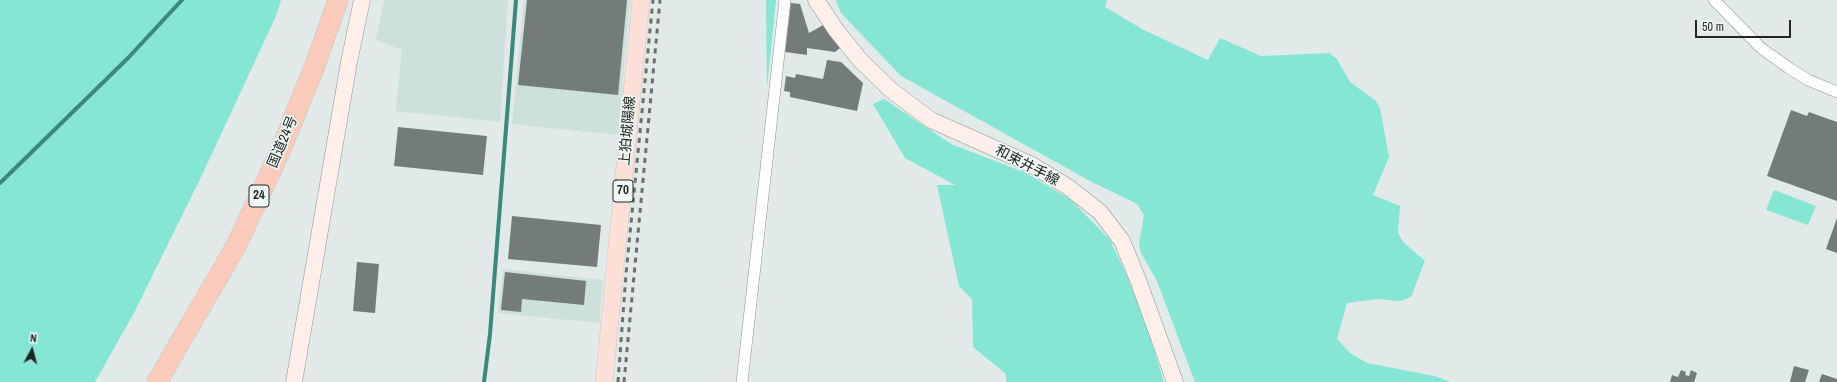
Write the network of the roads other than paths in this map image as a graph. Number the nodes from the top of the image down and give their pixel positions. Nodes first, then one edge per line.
1 (338, 0) edge
2 (362, 0) edge
3 (641, 0) edge
4 (785, 0) edge
5 (816, 0) edge
6 (1714, 0) edge
7 (1837, 92) edge
8 (156, 382) edge
9 (294, 382) edge
10 (604, 382) edge
11 (742, 382) edge
12 (1175, 382) edge

1 - 8 highway, 国道24号 / 24
2 - 9 main road
3 - 10 main road, 上狛城陽線 / 70
4 - 11 street
5 - 12 main road, 和束井手線
6 - 7 street

